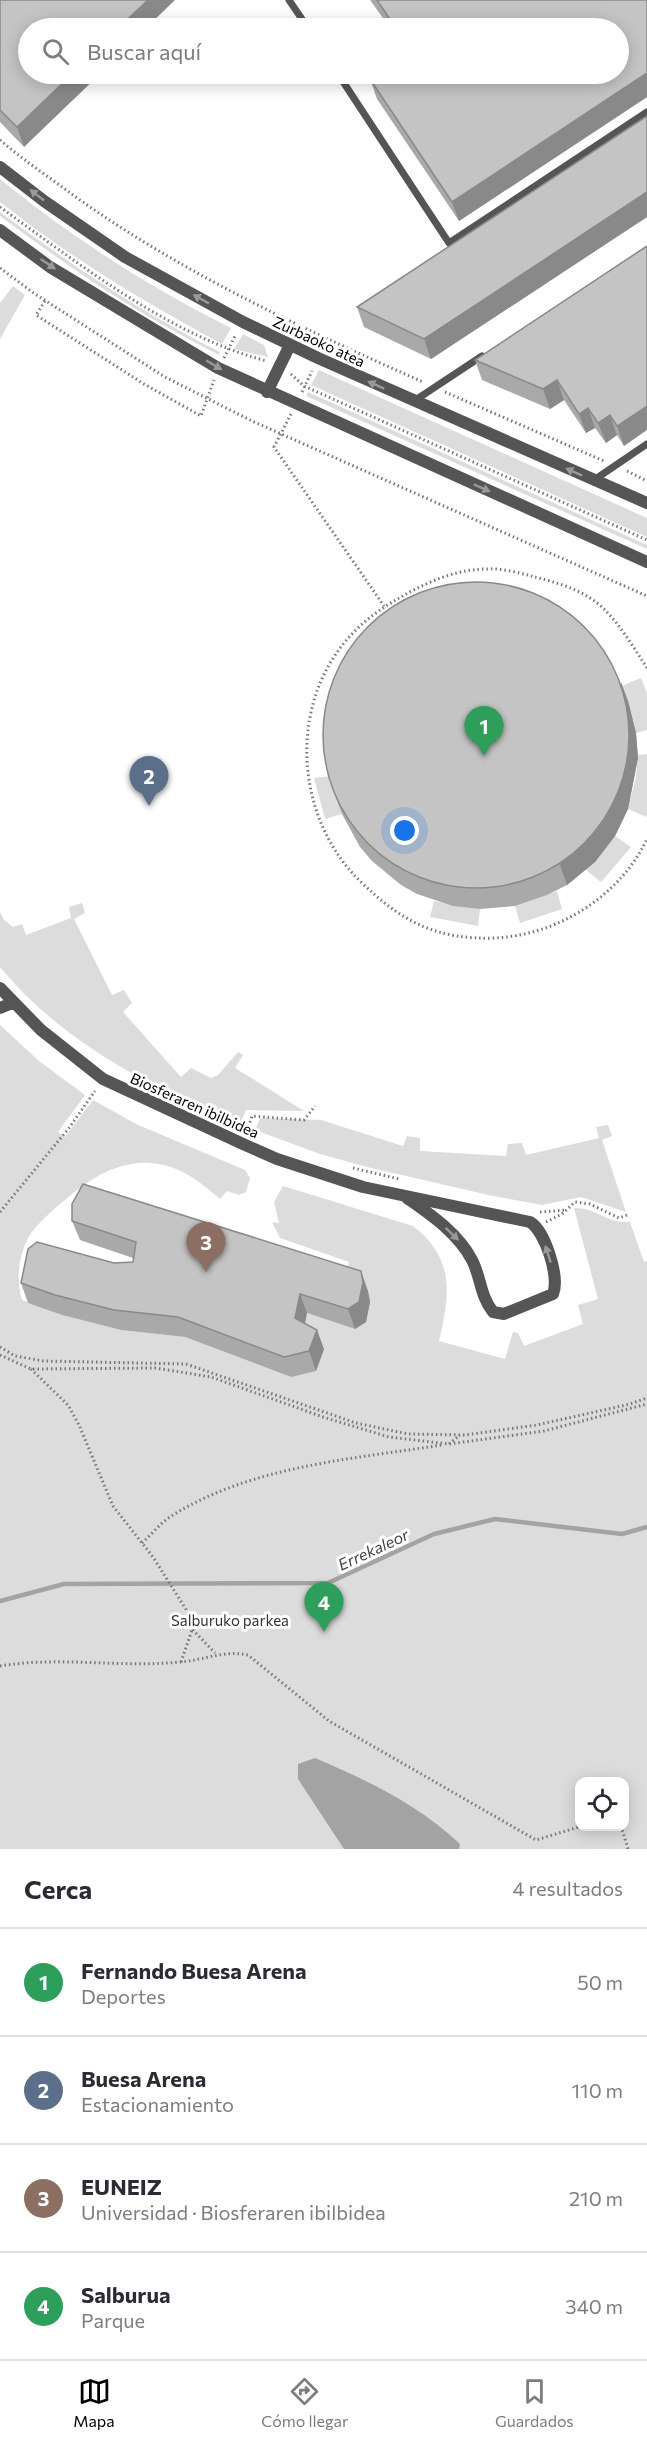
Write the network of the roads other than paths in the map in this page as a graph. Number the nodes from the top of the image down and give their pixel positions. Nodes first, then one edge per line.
1 (289, 0) edge
2 (301, 18) edge
3 (345, 84) edge
4 (647, 112) edge
5 (0, 167) edge
6 (0, 230) edge
7 (290, 345) junction
8 (493, 349) edge
9 (267, 392) junction
10 (414, 401) junction
11 (647, 444) edge
12 (594, 480) junction
13 (647, 503) edge
14 (647, 562) edge
15 (0, 988) edge
16 (12, 1003) junction
17 (0, 1008) edge
18 (407, 1198) junction

1 - 2 lane
3 - 4 lane
7 -> 5 street, Zurbaoko atea
6 -> 9 street
7 - 9 street
10 -> 7 street, Zurbaoko atea
8 - 10 lane
9 -> 14 street
12 -> 10 street, Zurbaoko atea
11 - 12 lane
12 - 13 street, Zurbaoko atea
15 - 16 street, Biosferaren ibilbidea
16 - 17 street
16 - 18 street, Biosferaren ibilbidea
18 -> 18 street, Biosferaren ibilbidea

